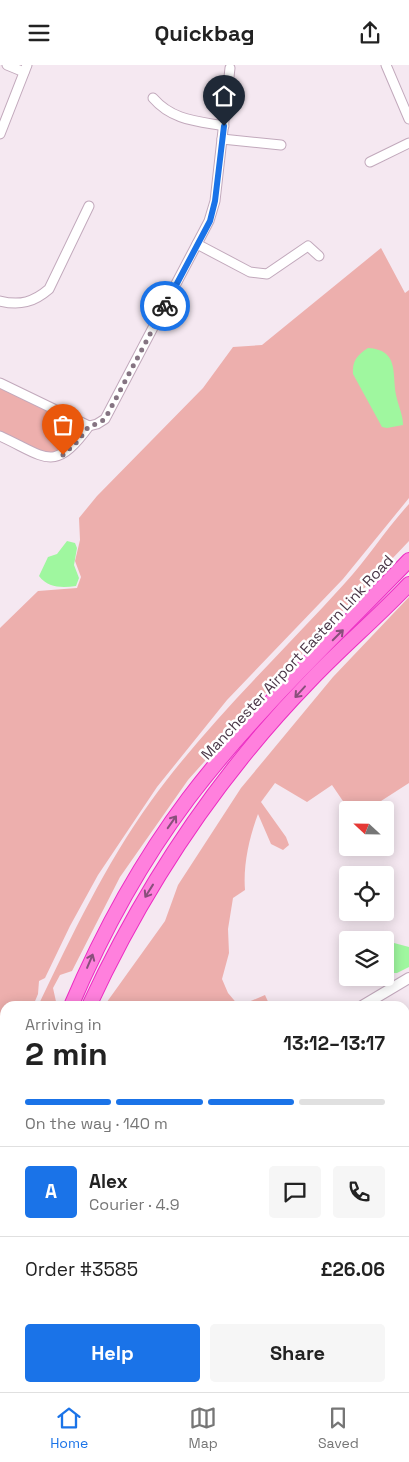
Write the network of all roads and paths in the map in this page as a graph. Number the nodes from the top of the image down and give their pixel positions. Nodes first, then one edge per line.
1 (7, 65) edge
2 (386, 65) edge
3 (25, 68) edge
4 (230, 68) dead end
5 (153, 98) dead end
6 (409, 119) edge
7 (224, 126) junction
8 (0, 134) edge
9 (222, 139) junction
10 (409, 143) edge
11 (281, 145) dead end
12 (370, 162) dead end
13 (89, 206) dead end
14 (197, 244) junction
15 (319, 256) dead end
16 (0, 301) edge
17 (0, 383) edge
18 (89, 426) junction
19 (0, 436) edge
20 (409, 560) edge
21 (409, 584) edge
22 (409, 978) edge
23 (73, 1001) edge
24 (92, 1001) edge
25 (370, 1001) edge

1 - 3 street
2 - 6 street
3 - 8 street
4 - 7 street
5 - 7 street
7 - 9 street
9 - 11 street
9 - 14 street
10 - 12 street
13 - 16 street
14 - 15 street
14 - 18 street
17 - 18 street
18 - 19 street
23 -> 20 highway, Manchester Airport Eastern Link Road
21 -> 24 highway, Manchester Airport Eastern Link Road
22 - 25 street

